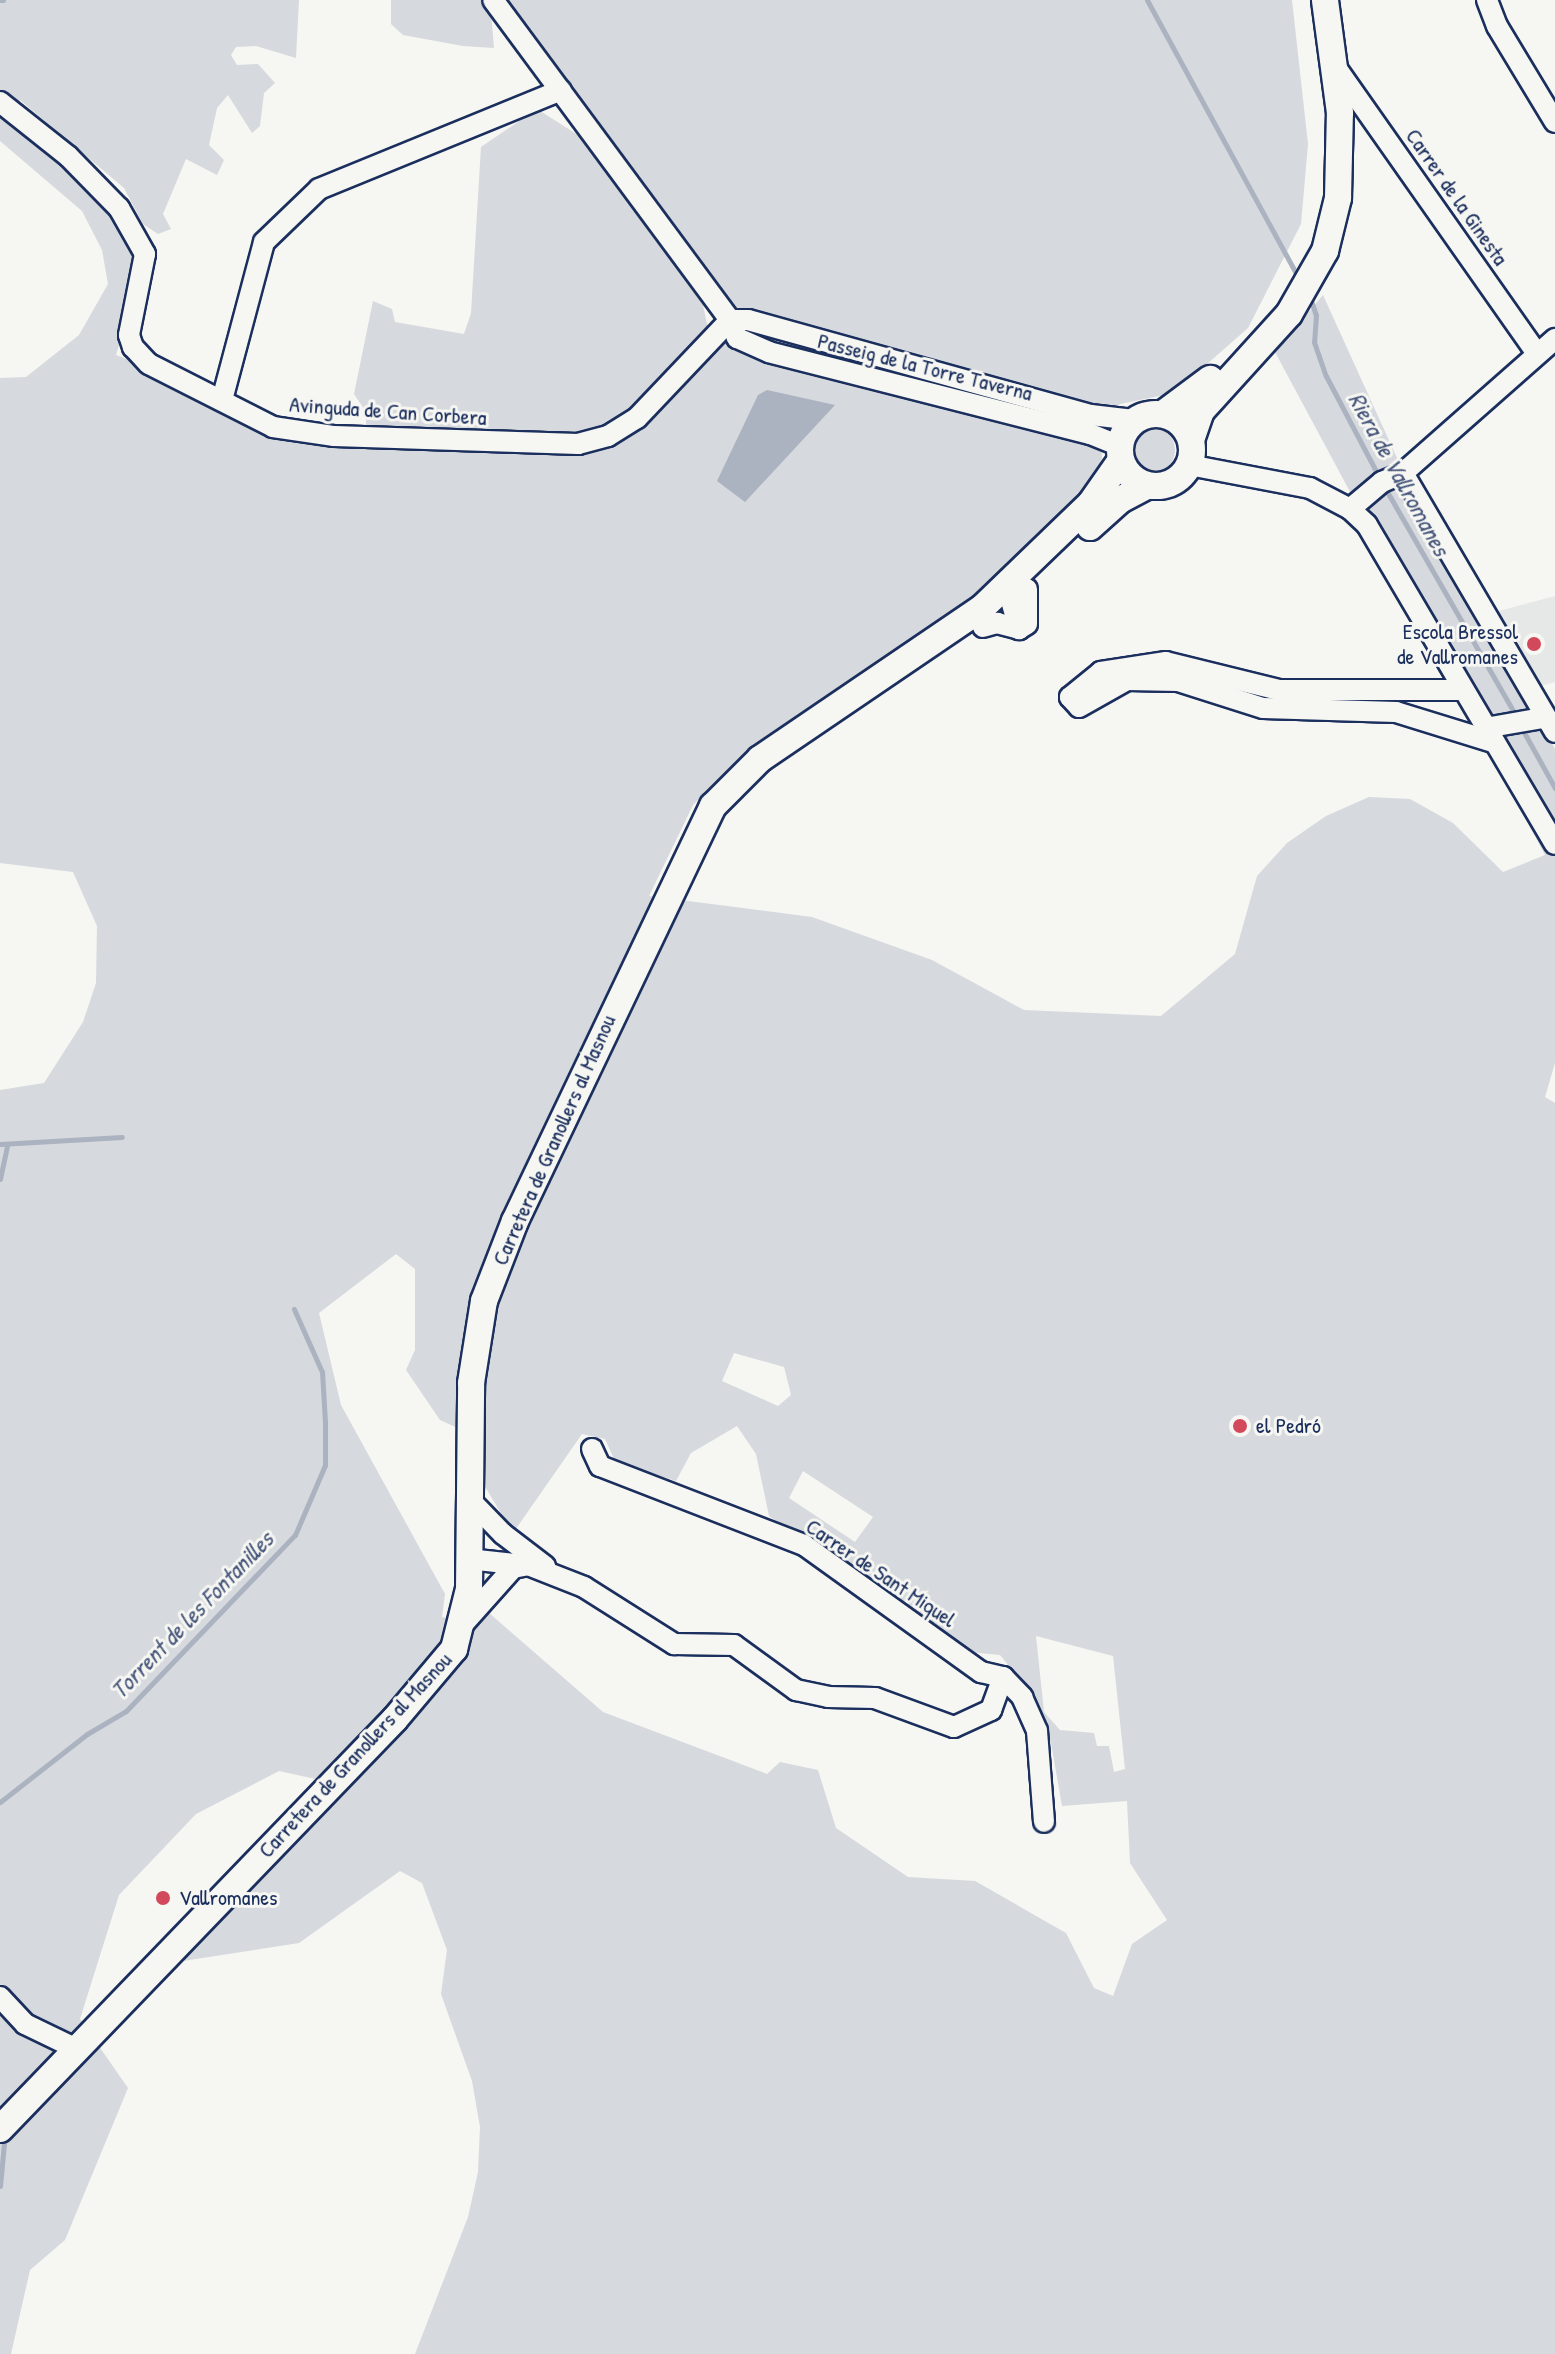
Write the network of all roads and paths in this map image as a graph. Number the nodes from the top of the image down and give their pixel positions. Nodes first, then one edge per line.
1 (493, 0) edge
2 (1310, 0) edge
3 (1325, 0) edge
4 (1487, 0) edge
5 (1329, 76) junction
6 (561, 90) junction
7 (0, 102) edge
8 (1555, 122) edge
9 (1283, 308) junction
10 (730, 320) junction
11 (1555, 339) edge
12 (1537, 354) junction
13 (222, 400) junction
14 (1163, 414) junction
15 (1134, 420) junction
16 (1190, 452) junction
17 (1120, 453) junction
18 (1403, 473) junction
19 (1146, 486) junction
20 (1350, 509) junction
21 (1016, 602) junction
22 (1442, 656) junction
23 (1429, 691) junction
24 (1466, 696) junction
25 (1552, 719) edge
26 (1451, 729) junction
27 (1489, 735) junction
28 (785, 741) junction
29 (1555, 844) edge
30 (592, 1449) dead end
31 (470, 1500) junction
32 (497, 1527) junction
33 (480, 1561) junction
34 (528, 1565) junction
35 (554, 1573) junction
36 (464, 1623) junction
37 (1003, 1677) junction
38 (1044, 1822) dead end
39 (0, 1997) edge
40 (77, 2049) junction
41 (0, 2129) edge

1 - 6 street, Passeig de la Torre Taverna
2 - 5 main road
3 - 5 main road
4 - 8 street
5 - 9 main road
5 - 12 street, Carrer de la Ginesta
6 - 10 street, Passeig de la Torre Taverna
6 - 13 street
7 - 13 street, Avinguda de Can Corbera
9 - 14 main road
9 - 16 main road
10 - 13 street, Avinguda de Can Corbera
10 - 15 street, Passeig de la Torre Taverna
10 - 17 street, Passeig de la Torre Taverna
11 - 12 street
12 - 18 street
14 - 15 main road
14 - 16 main road
15 - 17 main road
16 - 19 main road
16 - 20 street
17 - 19 main road
17 - 21 main road, Carretera de Granollers al Masnou
18 - 20 street
18 - 25 street
19 - 21 main road, Carretera de Granollers al Masnou
20 - 22 street
21 - 28 main road, Carretera de Granollers al Masnou
21 - 28 main road, Carretera de Granollers al Masnou
22 - 23 street
22 - 24 street
23 - 24 street
23 - 26 street
24 - 26 street
24 - 27 street
25 - 27 street
26 - 27 street
27 - 29 street
28 - 31 main road, Carretera de Granollers al Masnou
30 - 37 street, Carrer de Sant Miquel
31 - 32 street
31 - 33 main road, Carretera de Granollers al Masnou
32 - 33 street
32 - 35 street
33 - 34 street
33 - 36 main road, Carretera de Granollers al Masnou
34 - 35 street
34 - 36 street
35 - 37 street
36 - 40 main road, Carretera de Granollers al Masnou
37 - 38 street, Carrer de Sant Miquel
39 - 40 street
40 - 41 main road, Carretera de Granollers al Masnou

